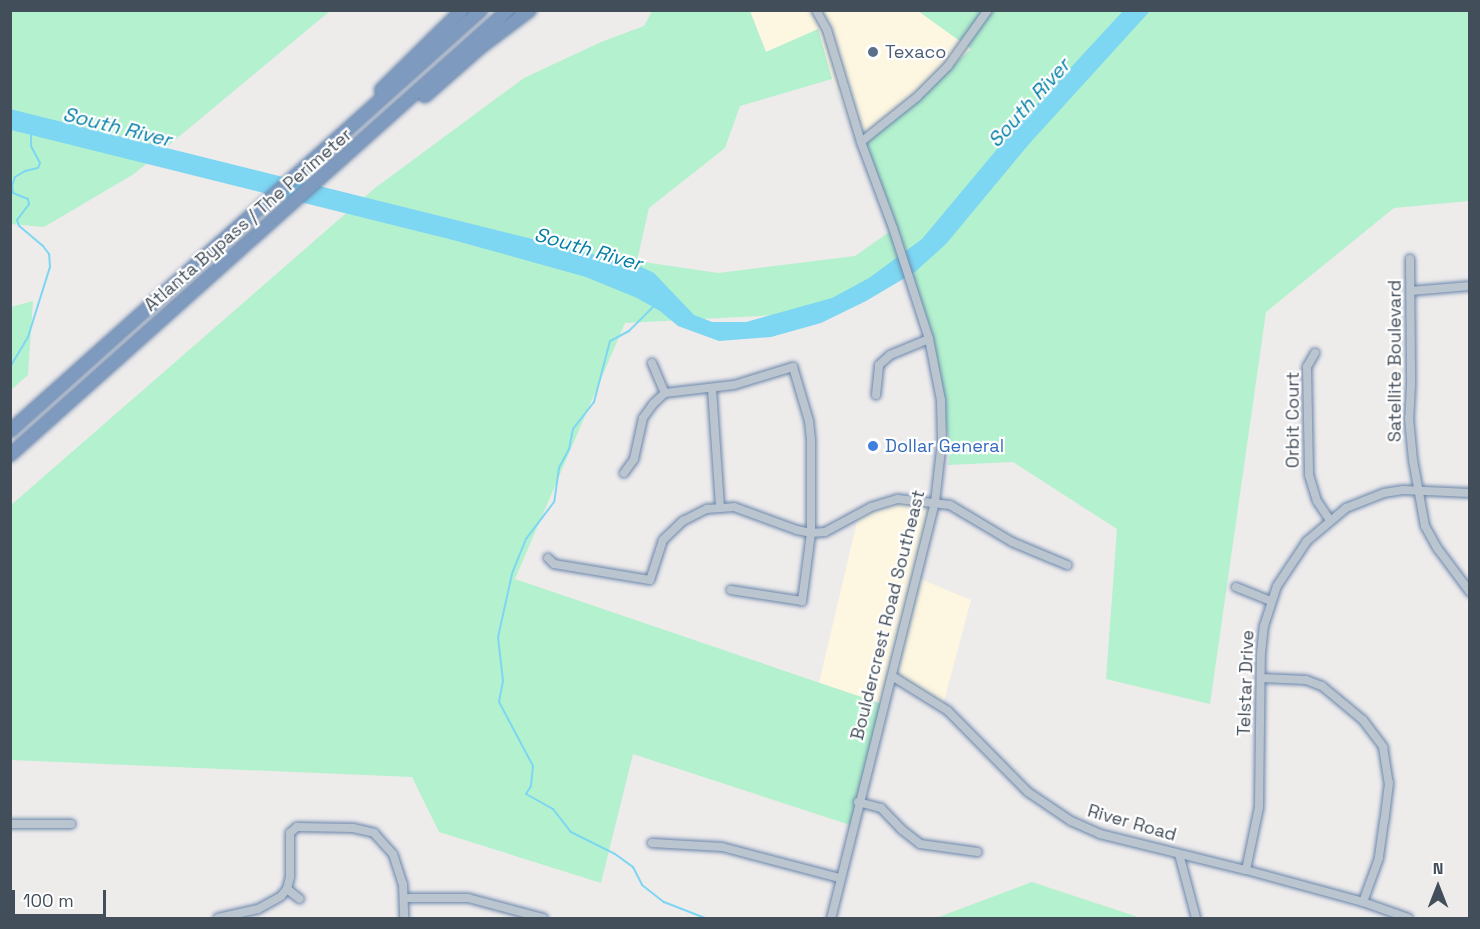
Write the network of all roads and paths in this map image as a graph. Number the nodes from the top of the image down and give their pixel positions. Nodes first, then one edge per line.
1 (462, 10) edge
2 (481, 10) edge
3 (508, 10) edge
4 (530, 10) edge
5 (816, 10) edge
6 (988, 10) edge
7 (382, 125) junction
8 (861, 142) junction
9 (302, 170) junction
10 (1410, 259) dead end
11 (1470, 286) edge
12 (1411, 291) junction
13 (928, 339) junction
14 (1315, 353) dead end
15 (652, 363) dead end
16 (61, 385) junction
17 (712, 389) junction
18 (665, 393) junction
19 (876, 395) dead end
20 (10, 423) edge
21 (10, 431) edge
22 (10, 455) edge
23 (624, 473) dead end
24 (1419, 490) junction
25 (1470, 493) edge
26 (935, 502) junction
27 (720, 507) junction
28 (1330, 520) junction
29 (811, 533) junction
30 (548, 558) dead end
31 (1067, 565) dead end
32 (1236, 587) dead end
33 (731, 590) dead end
34 (1470, 592) edge
35 (1270, 601) junction
36 (892, 676) junction
37 (1261, 678) junction
38 (858, 802) junction
39 (10, 824) edge
40 (71, 824) dead end
41 (652, 843) dead end
42 (977, 852) dead end
43 (1179, 854) junction
44 (1246, 870) junction
45 (839, 878) junction
46 (287, 889) junction
47 (405, 898) junction
48 (300, 899) dead end
49 (1363, 902) junction
50 (218, 918) edge
51 (404, 918) edge
52 (543, 918) edge
53 (831, 918) edge
54 (1196, 918) edge
55 (1408, 918) edge

1 - 9 highway
2 - 9 highway, Atlanta Bypass / The Perimeter
3 - 7 highway, Atlanta Bypass / The Perimeter
4 - 7 highway
5 - 8 street, Bouldercrest Road Southeast
6 - 8 street
7 - 22 highway, Atlanta Bypass / The Perimeter
8 - 13 street, Bouldercrest Road Southeast
9 - 16 highway, Atlanta Bypass / The Perimeter
10 - 12 street, Satellite Boulevard
11 - 12 street
12 - 24 street, Satellite Boulevard
13 - 19 street
13 - 26 street, Bouldercrest Road Southeast
14 - 28 street, Orbit Court
15 - 18 street
16 - 20 highway
16 - 21 highway, Atlanta Bypass / The Perimeter
17 - 18 street
17 - 27 street
17 - 29 street
18 - 23 street
24 - 25 street, Telstar Drive
24 - 28 street, Telstar Drive
24 - 34 street, Satellite Boulevard
26 - 29 street
26 - 31 street
26 - 36 street, Bouldercrest Road Southeast
27 - 29 street
27 - 30 street
28 - 35 street, Telstar Drive
29 - 33 street
32 - 35 street
35 - 37 street, Telstar Drive
36 - 38 street, Bouldercrest Road Southeast
36 - 43 street, River Road
37 - 44 street, Telstar Drive
37 - 49 street
38 - 42 street
38 - 45 street, Bouldercrest Road Southeast
39 - 40 street
41 - 45 street
43 - 44 street, River Road
43 - 54 street
44 - 49 street, River Road
45 - 53 street, Bouldercrest Road Southeast
46 - 47 street
46 - 48 street
46 - 50 street
47 - 51 street
47 - 52 street
49 - 55 street, River Road

